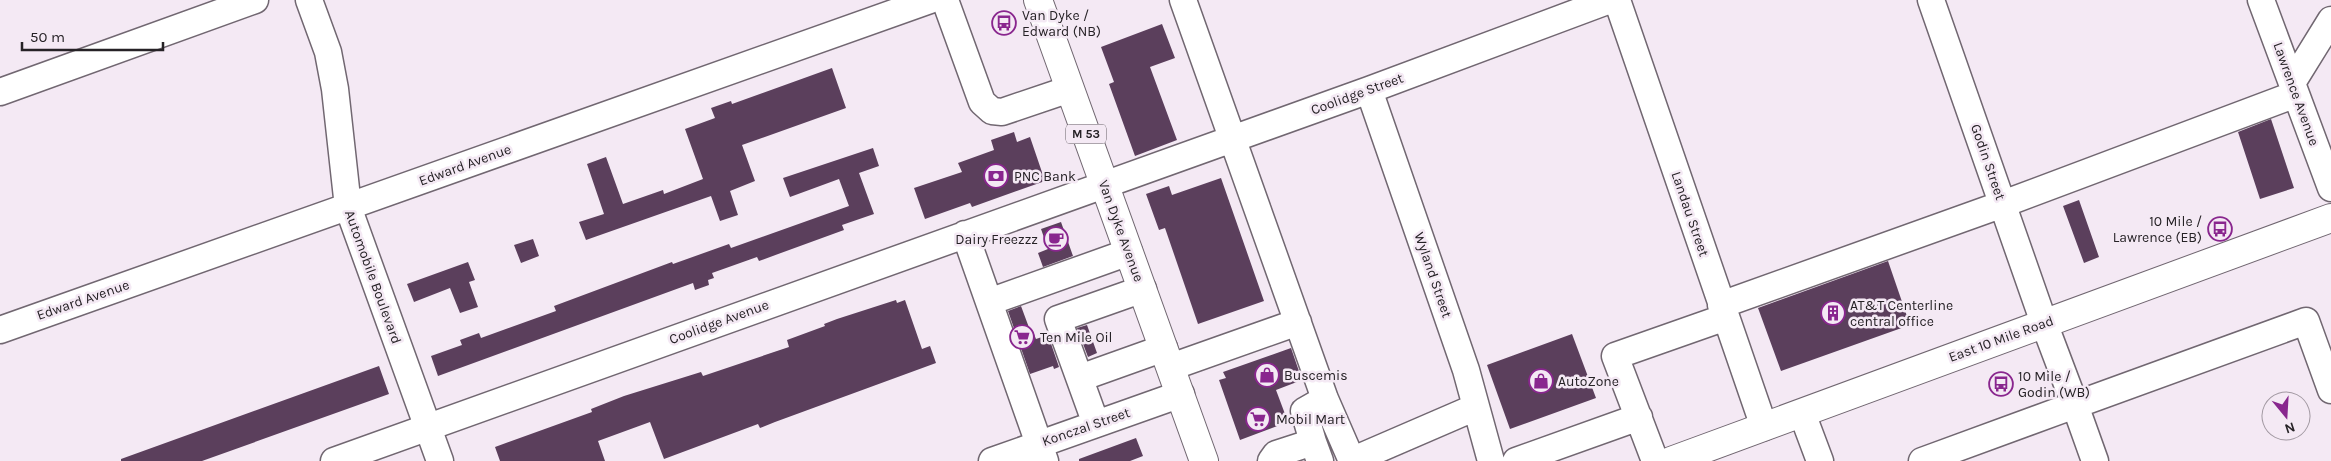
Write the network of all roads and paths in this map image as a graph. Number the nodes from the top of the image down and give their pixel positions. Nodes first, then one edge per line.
1 (255, 0) edge
2 (309, 0) edge
3 (930, 0) edge
4 (945, 0) edge
5 (1038, 0) edge
6 (1183, 0) edge
7 (1610, 0) edge
8 (1616, 0) edge
9 (1931, 0) edge
10 (2261, 0) edge
11 (894, 6) edge
12 (2331, 20) edge
13 (2294, 88) junction
14 (1070, 90) junction
15 (1369, 90) junction
16 (0, 92) edge
17 (1233, 138) junction
18 (1104, 184) junction
19 (2331, 188) edge
20 (2003, 204) junction
21 (348, 207) junction
22 (2331, 218) edge
23 (965, 234) junction
24 (1129, 252) junction
25 (1142, 289) junction
26 (989, 302) junction
27 (1724, 311) junction
28 (1298, 322) junction
29 (2044, 323) junction
30 (0, 330) edge
31 (1167, 357) junction
32 (1080, 378) junction
33 (2331, 390) edge
34 (1180, 394) junction
35 (1326, 400) junction
36 (2075, 405) junction
37 (1476, 407) junction
38 (1802, 413) junction
39 (1639, 417) junction
40 (1096, 424) junction
41 (427, 427) junction
42 (1764, 427) junction
43 (1042, 452) edge
44 (1316, 452) edge
45 (334, 461) edge
46 (440, 461) edge
47 (992, 461) edge
48 (1204, 461) edge
49 (1271, 461) edge
50 (1352, 461) edge
51 (1491, 461) edge
52 (1516, 461) edge
53 (1655, 461) edge
54 (1671, 461) edge
55 (1820, 461) edge
56 (1922, 461) edge
57 (2095, 461) edge

1 - 16 street
2 - 21 street, Automobile Boulevard
3 - 11 street, Edward Avenue
4 - 14 street
5 - 14 main road, Van Dyke Avenue / M 53
6 - 17 street
7 - 15 street, Coolidge Street
8 - 27 street, Landau Street
9 - 20 street, Godin Street
10 - 13 street, Lawrence Avenue
11 - 21 street, Edward Avenue
12 - 13 street
13 - 19 street, Lawrence Avenue
13 - 20 street
14 - 18 main road, Van Dyke Avenue / M 53
15 - 17 street, Coolidge Street
15 - 37 street, Wyland Street
17 - 18 street, Coolidge Street
17 - 28 street
18 - 23 street, Coolidge Avenue
18 - 24 main road, Van Dyke Avenue / M 53
20 - 27 street
20 - 29 street, Godin Street
21 - 30 street, Edward Avenue
21 - 41 street, Automobile Boulevard
22 - 29 main road, East 10 Mile Road
23 - 26 street
23 - 41 street, Coolidge Avenue
24 - 25 main road, Van Dyke Avenue / M 53
24 - 26 street
25 - 31 main road, Van Dyke Avenue / M 53
25 - 32 street
26 - 43 street
27 - 39 street
27 - 42 street, Landau Street
28 - 31 street
28 - 35 street
29 - 36 street, Godin Street
29 - 38 main road, East 10 Mile Road
31 - 32 street
31 - 34 main road, Van Dyke Avenue / M 53
32 - 40 street
33 - 36 street
34 - 40 street, Konczal Street
34 - 48 main road, Van Dyke Avenue / M 53
35 - 44 street
35 - 50 street
36 - 56 street
36 - 57 street, Godin Street
37 - 50 street
37 - 51 street, Wyland Street
38 - 42 main road, East 10 Mile Road
38 - 55 street
39 - 52 street
39 - 53 street
40 - 43 street, Konczal Street
41 - 45 street, Coolidge Avenue
41 - 46 street, Automobile Boulevard
42 - 54 main road, East 10 Mile Road
43 - 47 street, Konczal Street
44 - 49 street

